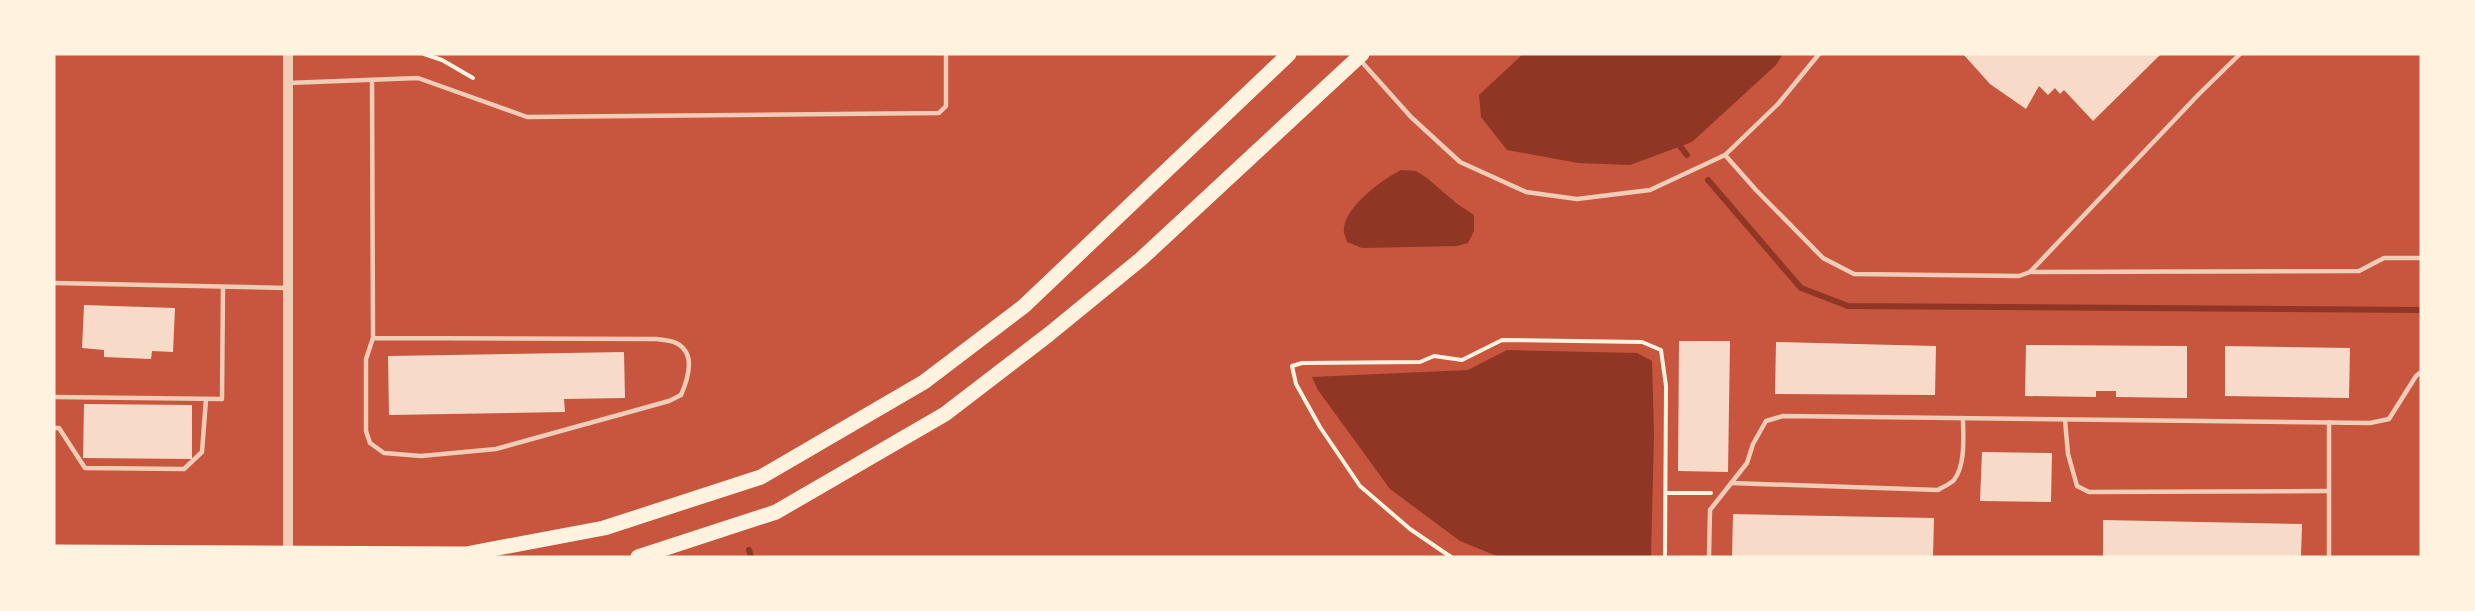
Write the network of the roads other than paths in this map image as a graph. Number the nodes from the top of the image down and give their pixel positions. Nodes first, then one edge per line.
1 (288, 54) edge
2 (946, 54) edge
3 (1289, 54) edge
4 (1819, 54) edge
5 (2240, 54) edge
6 (1358, 55) edge
7 (372, 80) junction
8 (288, 83) junction
9 (1725, 155) junction
10 (2421, 258) edge
11 (2030, 272) junction
12 (54, 283) edge
13 (223, 286) junction
14 (287, 288) junction
15 (373, 338) junction
16 (2421, 372) edge
17 (54, 397) edge
18 (206, 399) junction
19 (1963, 418) junction
20 (2065, 420) junction
21 (2329, 422) junction
22 (54, 428) edge
23 (1731, 483) junction
24 (2329, 491) junction
25 (54, 552) edge
26 (288, 556) edge
27 (638, 557) edge
28 (1709, 557) edge
29 (2329, 557) edge

1 - 8 street
2 - 7 lane
3 - 26 main road
4 - 9 lane
5 - 11 lane
6 - 9 lane
6 - 27 main road
7 - 8 lane
7 - 15 lane
8 - 14 street
9 - 11 lane
10 - 11 lane
12 - 13 lane
13 - 14 lane
13 - 18 lane
14 - 26 street
15 - 15 lane
16 - 21 lane
17 - 18 lane
18 - 22 lane
19 - 20 lane
19 - 23 lane
19 - 23 lane
20 - 21 lane
20 - 24 lane
21 - 24 lane
23 - 28 lane
24 - 29 lane
25 - 26 main road

